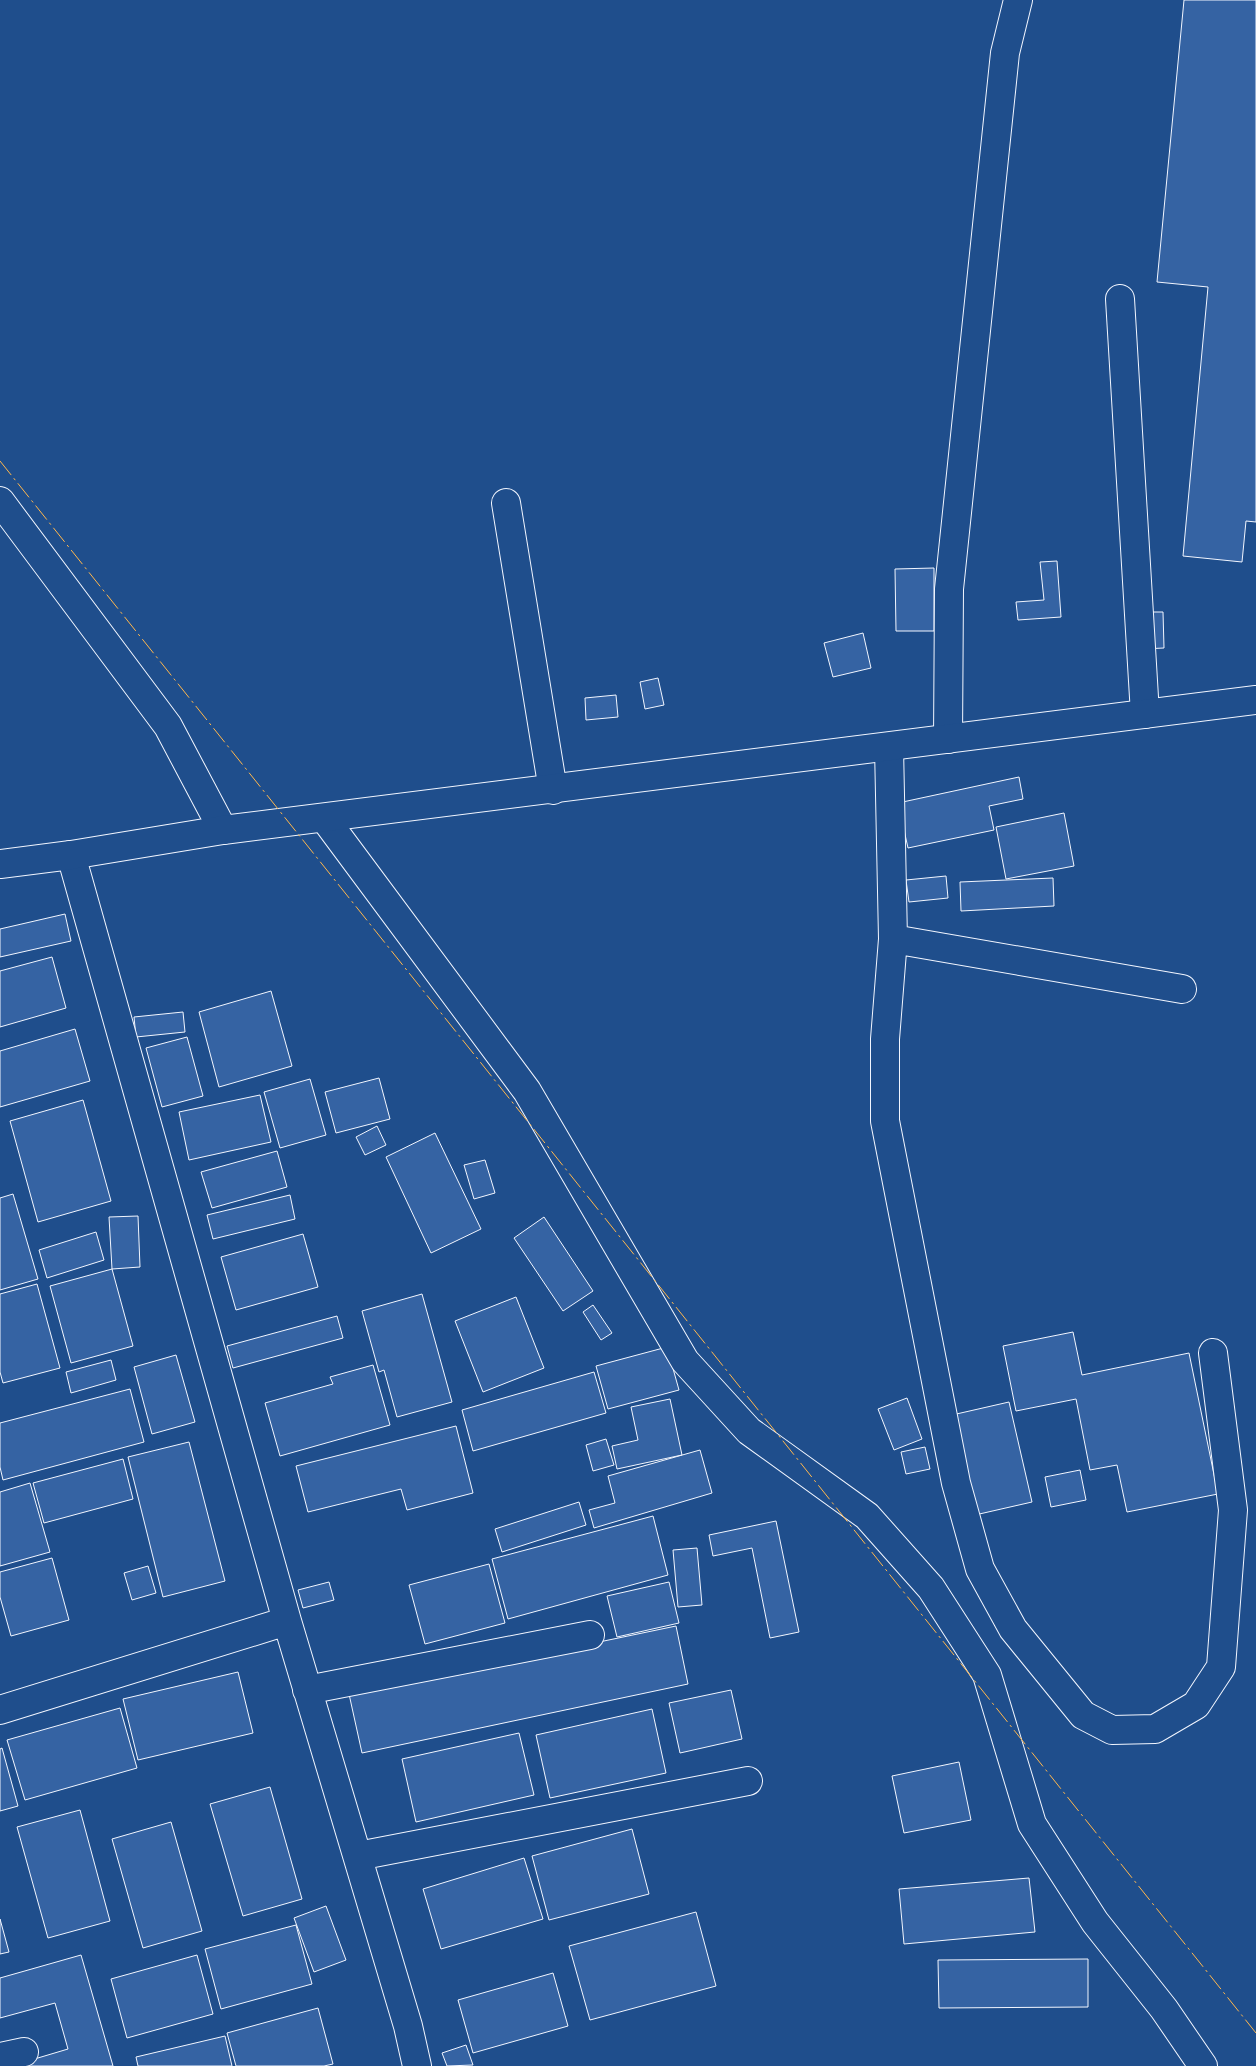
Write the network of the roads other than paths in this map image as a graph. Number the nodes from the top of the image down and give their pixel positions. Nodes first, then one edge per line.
1 (1018, 0) edge
2 (1120, 298) dead end
3 (0, 502) edge
4 (506, 503) dead end
5 (1256, 700) edge
6 (1145, 714) junction
7 (948, 739) junction
8 (889, 747) junction
9 (553, 790) junction
10 (325, 819) junction
11 (223, 830) junction
12 (71, 856) junction
13 (0, 864) edge
14 (893, 940) junction
15 (1182, 989) dead end
16 (1213, 1352) dead end
17 (287, 1620) junction
18 (590, 1635) dead end
19 (307, 1690) junction
20 (0, 1710) edge
21 (748, 1781) dead end
22 (358, 1856) junction
23 (417, 2066) edge
24 (1203, 2066) edge

1 - 7 street
2 - 6 street
3 - 11 street
4 - 9 street
5 - 6 street
6 - 7 street
7 - 8 street
8 - 9 street
8 - 14 street
9 - 10 street
10 - 11 street
10 - 24 street
11 - 12 street
12 - 13 street
12 - 17 street
14 - 15 street
14 - 16 street
17 - 19 street
17 - 20 street
18 - 19 street
19 - 22 street
21 - 22 street
22 - 23 street

